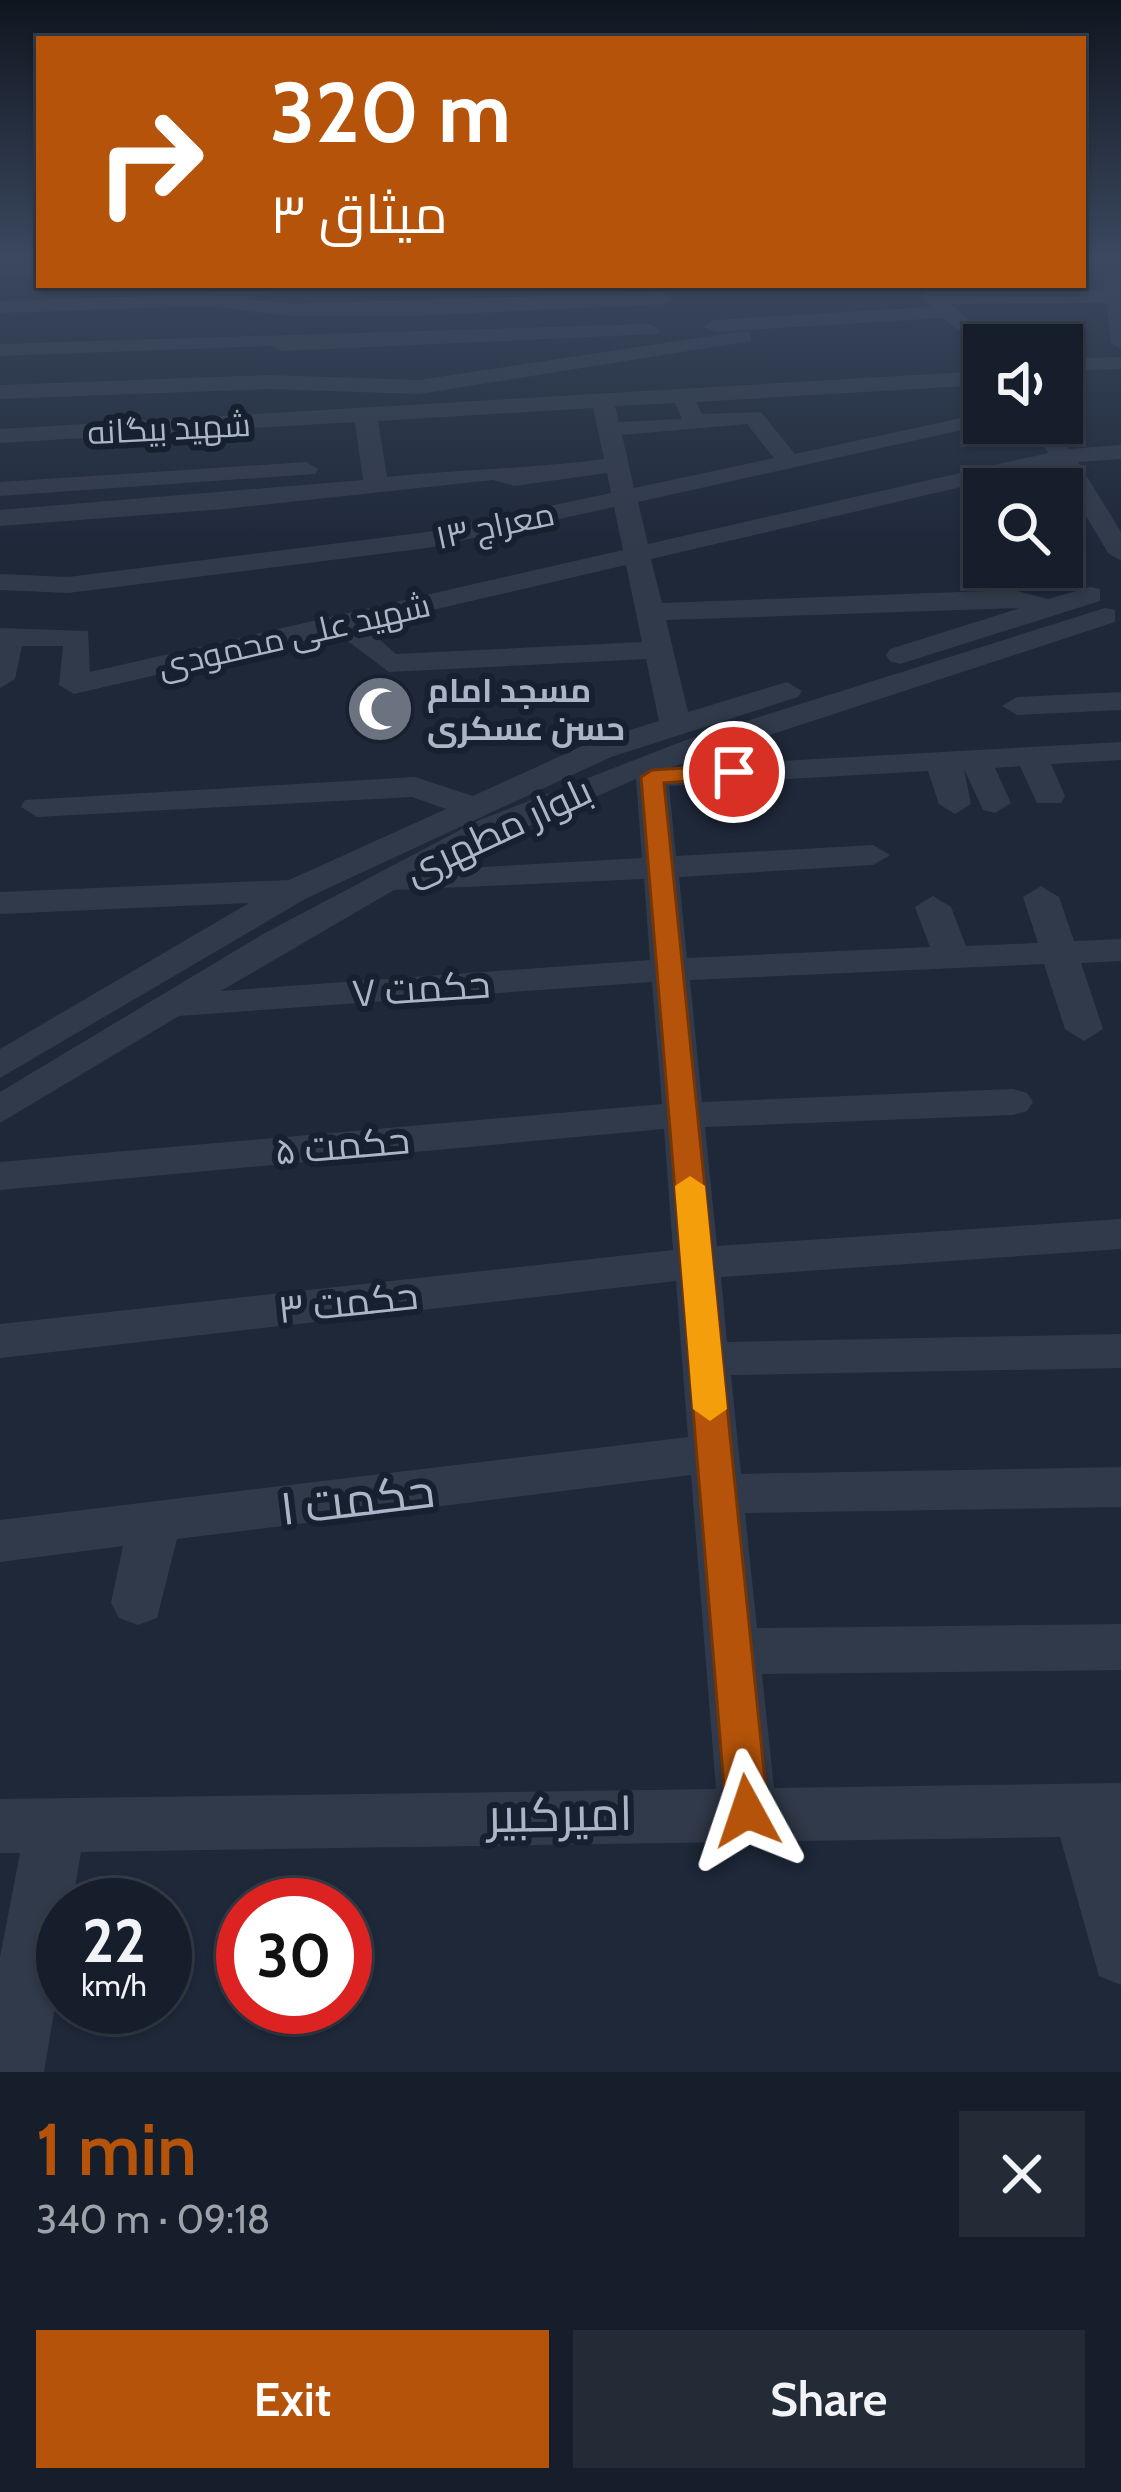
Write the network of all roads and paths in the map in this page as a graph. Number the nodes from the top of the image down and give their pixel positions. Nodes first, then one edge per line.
1 (278, 354) edge
2 (720, 354) edge
3 (758, 355) junction
4 (963, 361) edge
5 (1121, 363) edge
6 (1083, 364) edge
7 (963, 379) edge
8 (928, 381) junction
9 (268, 382) junction
10 (0, 392) edge
11 (682, 395) junction
12 (602, 399) junction
13 (365, 412) junction
14 (694, 420) junction
15 (276, 422) junction
16 (232, 425) junction
17 (963, 425) edge
18 (609, 430) junction
19 (43, 434) junction
20 (0, 436) edge
21 (1056, 444) edge
22 (1121, 452) edge
23 (1064, 456) junction
24 (789, 462) junction
25 (616, 464) junction
26 (374, 476) junction
27 (40, 486) junction
28 (0, 489) edge
29 (1121, 492) edge
30 (1084, 494) junction
31 (624, 498) junction
32 (0, 518) edge
33 (1112, 522) edge
34 (237, 532) junction
35 (1121, 553) edge
36 (638, 556) junction
37 (1121, 578) edge
38 (0, 582) edge
39 (1048, 607) junction
40 (1105, 611) edge
41 (650, 612) junction
42 (343, 623) junction
43 (5, 637) edge
44 (658, 650) junction
45 (0, 679) edge
46 (1121, 701) edge
47 (1017, 706) dead end
48 (675, 723) junction
49 (1121, 751) edge
50 (1030, 754) junction
51 (974, 758) junction
52 (940, 759) junction
53 (651, 771) junction
54 (1049, 796) dead end
55 (995, 803) dead end
56 (955, 804) dead end
57 (37, 806) dead end
58 (473, 807) junction
59 (389, 847) junction
60 (873, 855) dead end
61 (421, 865) junction
62 (660, 865) junction
63 (382, 884) junction
64 (295, 891) junction
65 (1041, 897) dead end
66 (0, 904) edge
67 (933, 907) dead end
68 (1121, 950) edge
69 (1061, 953) junction
70 (952, 958) junction
71 (670, 970) junction
72 (173, 1005) junction
73 (1084, 1029) dead end
74 (0, 1066) edge
75 (1013, 1102) dead end
76 (0, 1110) edge
77 (683, 1114) junction
78 (0, 1176) edge
79 (1121, 1234) edge
80 (697, 1263) junction
81 (0, 1341) edge
82 (1121, 1351) edge
83 (706, 1360) junction
84 (716, 1474) junction
85 (1121, 1487) edge
86 (154, 1525) junction
87 (0, 1541) edge
88 (137, 1603) dead end
89 (1121, 1647) edge
90 (733, 1651) junction
91 (1102, 1810) edge
92 (747, 1811) junction
93 (28, 1824) edge
94 (1121, 1955) edge
95 (11, 2072) edge

1 - 9 street
2 - 3 street
3 - 8 street, شهید بیگانه
3 - 9 street
3 - 11 street, شهید بیگانه
4 - 8 street
5 - 6 street
7 - 8 street, شهید بیگانه
9 - 10 street
9 - 15 street
9 - 16 street
11 - 12 street, شهید بیگانه
11 - 14 street
12 - 13 street, شهید بیگانه
12 - 18 street
13 - 15 street, شهید بیگانه
13 - 26 street
14 - 18 street
14 - 24 street
15 - 16 street, شهید بیگانه
16 - 19 street, شهید بیگانه
17 - 24 street, معراج ۱۳
18 - 25 street
19 - 20 street, شهید بیگانه
19 - 27 street
21 - 23 street
22 - 23 street, شهید علی محمودی
23 - 30 street
23 - 36 street, شهید علی محمودی
24 - 31 street, معراج ۱۳
25 - 26 street
25 - 31 street
26 - 27 street
26 - 34 street
27 - 28 street
29 - 30 street
30 - 33 street
31 - 34 street, معراج ۱۳
31 - 36 street
32 - 34 street
33 - 35 street
34 - 38 street, معراج ۱۳
36 - 41 street
36 - 42 street, شهید علی محمودی
37 - 40 street
39 - 40 street, بلوار مطهری
39 - 41 street
39 - 48 street, بلوار مطهری
40 - 53 street, بلوار مطهری
41 - 44 street
42 - 43 street, شهید علی محمودی
42 - 44 street
43 - 45 street
44 - 48 street
46 - 47 street
48 - 58 street, بلوار مطهری
49 - 50 street
50 - 51 street
50 - 54 street
51 - 52 street
51 - 55 street
52 - 53 street
52 - 56 street
53 - 61 street, بلوار مطهری
53 - 62 street
57 - 58 street
58 - 59 street, بلوار مطهری
59 - 61 street
59 - 64 street, بلوار مطهری
60 - 62 street
61 - 63 street, بلوار مطهری
62 - 63 street
62 - 71 street
63 - 72 street, بلوار مطهری
64 - 66 street
64 - 74 street, بلوار مطهری
65 - 69 street
67 - 70 street
68 - 69 street, حکمت ۷
69 - 70 street, حکمت ۷
69 - 73 street
70 - 71 street, حکمت ۷
71 - 72 street, حکمت ۷
71 - 77 street
72 - 76 street, بلوار مطهری
75 - 77 street, حکمت ۵
77 - 78 street, حکمت ۵
77 - 80 street
79 - 80 street, حکمت ۳
80 - 81 street, حکمت ۳
80 - 83 street
82 - 83 street
83 - 84 street
84 - 85 street, حکمت ۱
84 - 86 street, حکمت ۱
84 - 90 street
86 - 87 street, حکمت ۱
86 - 88 street
89 - 90 street
90 - 92 street
91 - 92 street, امیرکبیر
91 - 94 street
92 - 93 street, امیرکبیر
93 - 95 street

